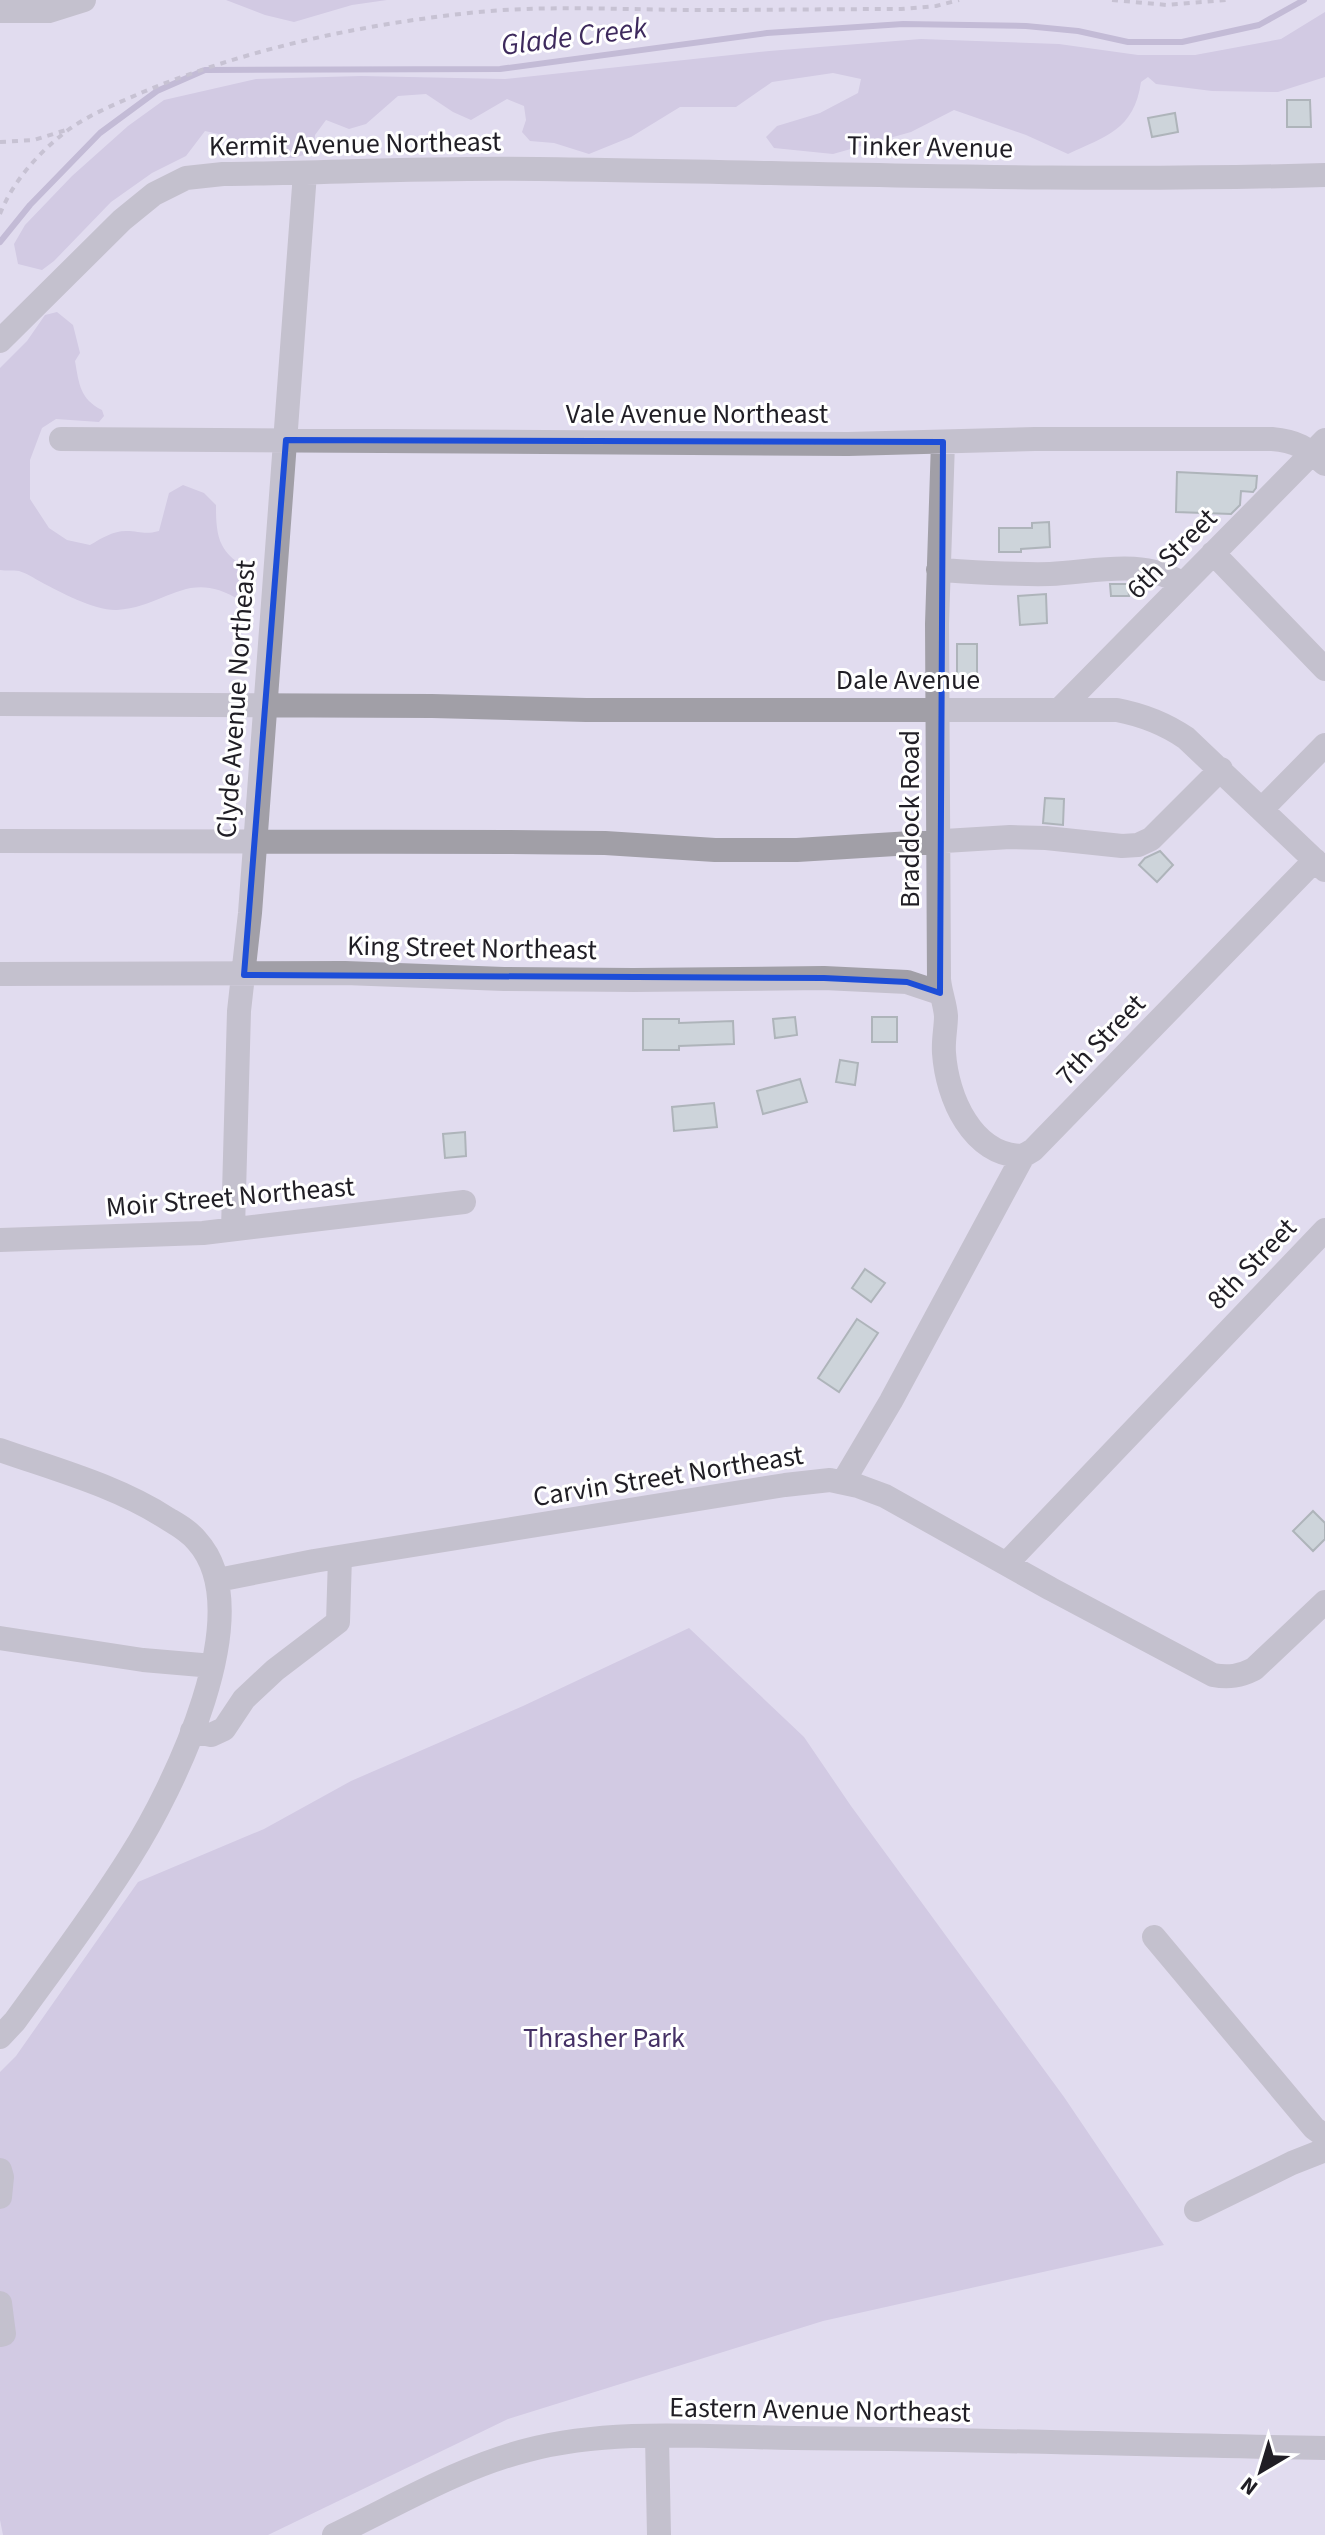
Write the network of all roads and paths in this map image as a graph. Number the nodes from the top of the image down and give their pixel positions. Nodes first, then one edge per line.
1 (84, 0) edge
2 (959, 0) edge
3 (1112, 0) edge
4 (1227, 0) edge
5 (0, 11) edge
6 (68, 129) junction
7 (0, 142) edge
8 (534, 169) joint
9 (305, 173) junction
10 (1325, 175) edge
11 (0, 214) edge
12 (0, 341) edge
13 (61, 439) dead end
14 (286, 440) junction
15 (943, 442) junction
16 (1321, 452) edge
17 (1213, 553) junction
18 (938, 570) junction
19 (1183, 584) junction
20 (1325, 669) edge
21 (0, 704) edge
22 (264, 706) junction
23 (939, 709) junction
24 (1060, 709) junction
25 (1325, 745) edge
26 (1221, 769) junction
27 (1262, 809) junction
28 (0, 841) edge
29 (938, 841) junction
30 (255, 843) junction
31 (1320, 865) edge
32 (0, 974) edge
33 (244, 975) junction
34 (940, 993) junction
35 (1023, 1156) junction
36 (464, 1202) dead end
37 (233, 1229) junction
38 (1325, 1230) edge
39 (0, 1240) edge
40 (0, 1450) edge
41 (843, 1482) junction
42 (340, 1557) junction
43 (1007, 1563) junction
44 (218, 1580) junction
45 (1325, 1602) edge
46 (0, 1638) edge
47 (213, 1666) junction
48 (192, 1731) junction
49 (1154, 1937) dead end
50 (0, 2037) edge
51 (1325, 2136) edge
52 (1325, 2150) edge
53 (0, 2170) edge
54 (0, 2197) edge
55 (1196, 2210) dead end
56 (0, 2303) edge
57 (0, 2335) edge
58 (657, 2437) junction
59 (1325, 2448) edge
60 (334, 2535) edge
61 (659, 2535) edge

1 - 5 street
2 - 6 path
3 - 4 path
6 - 7 path
6 - 11 path
8 - 9 street, Kermit Avenue Northeast
8 - 10 street, Tinker Avenue
9 - 12 street, Kermit Avenue Northeast
9 - 14 street, Clyde Avenue Northeast
13 - 14 street, Vale Avenue Northeast
14 - 15 street, Vale Avenue Northeast
14 - 22 street, Clyde Avenue Northeast
15 - 16 street, Vale Avenue Northeast
15 - 18 street, Braddock Road
16 - 17 street, 6th Street
17 - 19 street, 6th Street
17 - 20 street
18 - 19 street
18 - 23 street, Braddock Road
19 - 24 street, 6th Street
21 - 22 street, Dale Avenue
22 - 23 street, Dale Avenue
22 - 30 street, Clyde Avenue Northeast
23 - 24 street, Dale Avenue
23 - 29 street, Braddock Road
24 - 26 street, Dale Avenue
25 - 27 street
26 - 27 street, Dale Avenue
26 - 29 street
27 - 31 street, Dale Avenue
28 - 30 street
29 - 30 street
29 - 34 street, Braddock Road
30 - 33 street, Clyde Avenue Northeast
31 - 35 street, 7th Street
32 - 33 street, King Street Northeast
33 - 34 street, King Street Northeast
33 - 37 street, Clyde Avenue Northeast
34 - 35 street, Braddock Road
35 - 41 street, 7th Street
36 - 37 street, Moir Street Northeast
37 - 39 street, Moir Street Northeast
38 - 43 street, 8th Street
40 - 44 street
41 - 42 street, Carvin Street Northeast
41 - 43 street, Carvin Street Northeast
42 - 44 street, Carvin Street Northeast
42 - 48 street
43 - 45 street, Carvin Street Northeast
44 - 47 street
46 - 47 street
47 - 48 street
48 - 50 street
49 - 51 street
52 - 55 street
53 - 54 street
56 - 57 street
58 - 59 street, Eastern Avenue Northeast
58 - 60 street, Eastern Avenue Northeast
58 - 61 street

